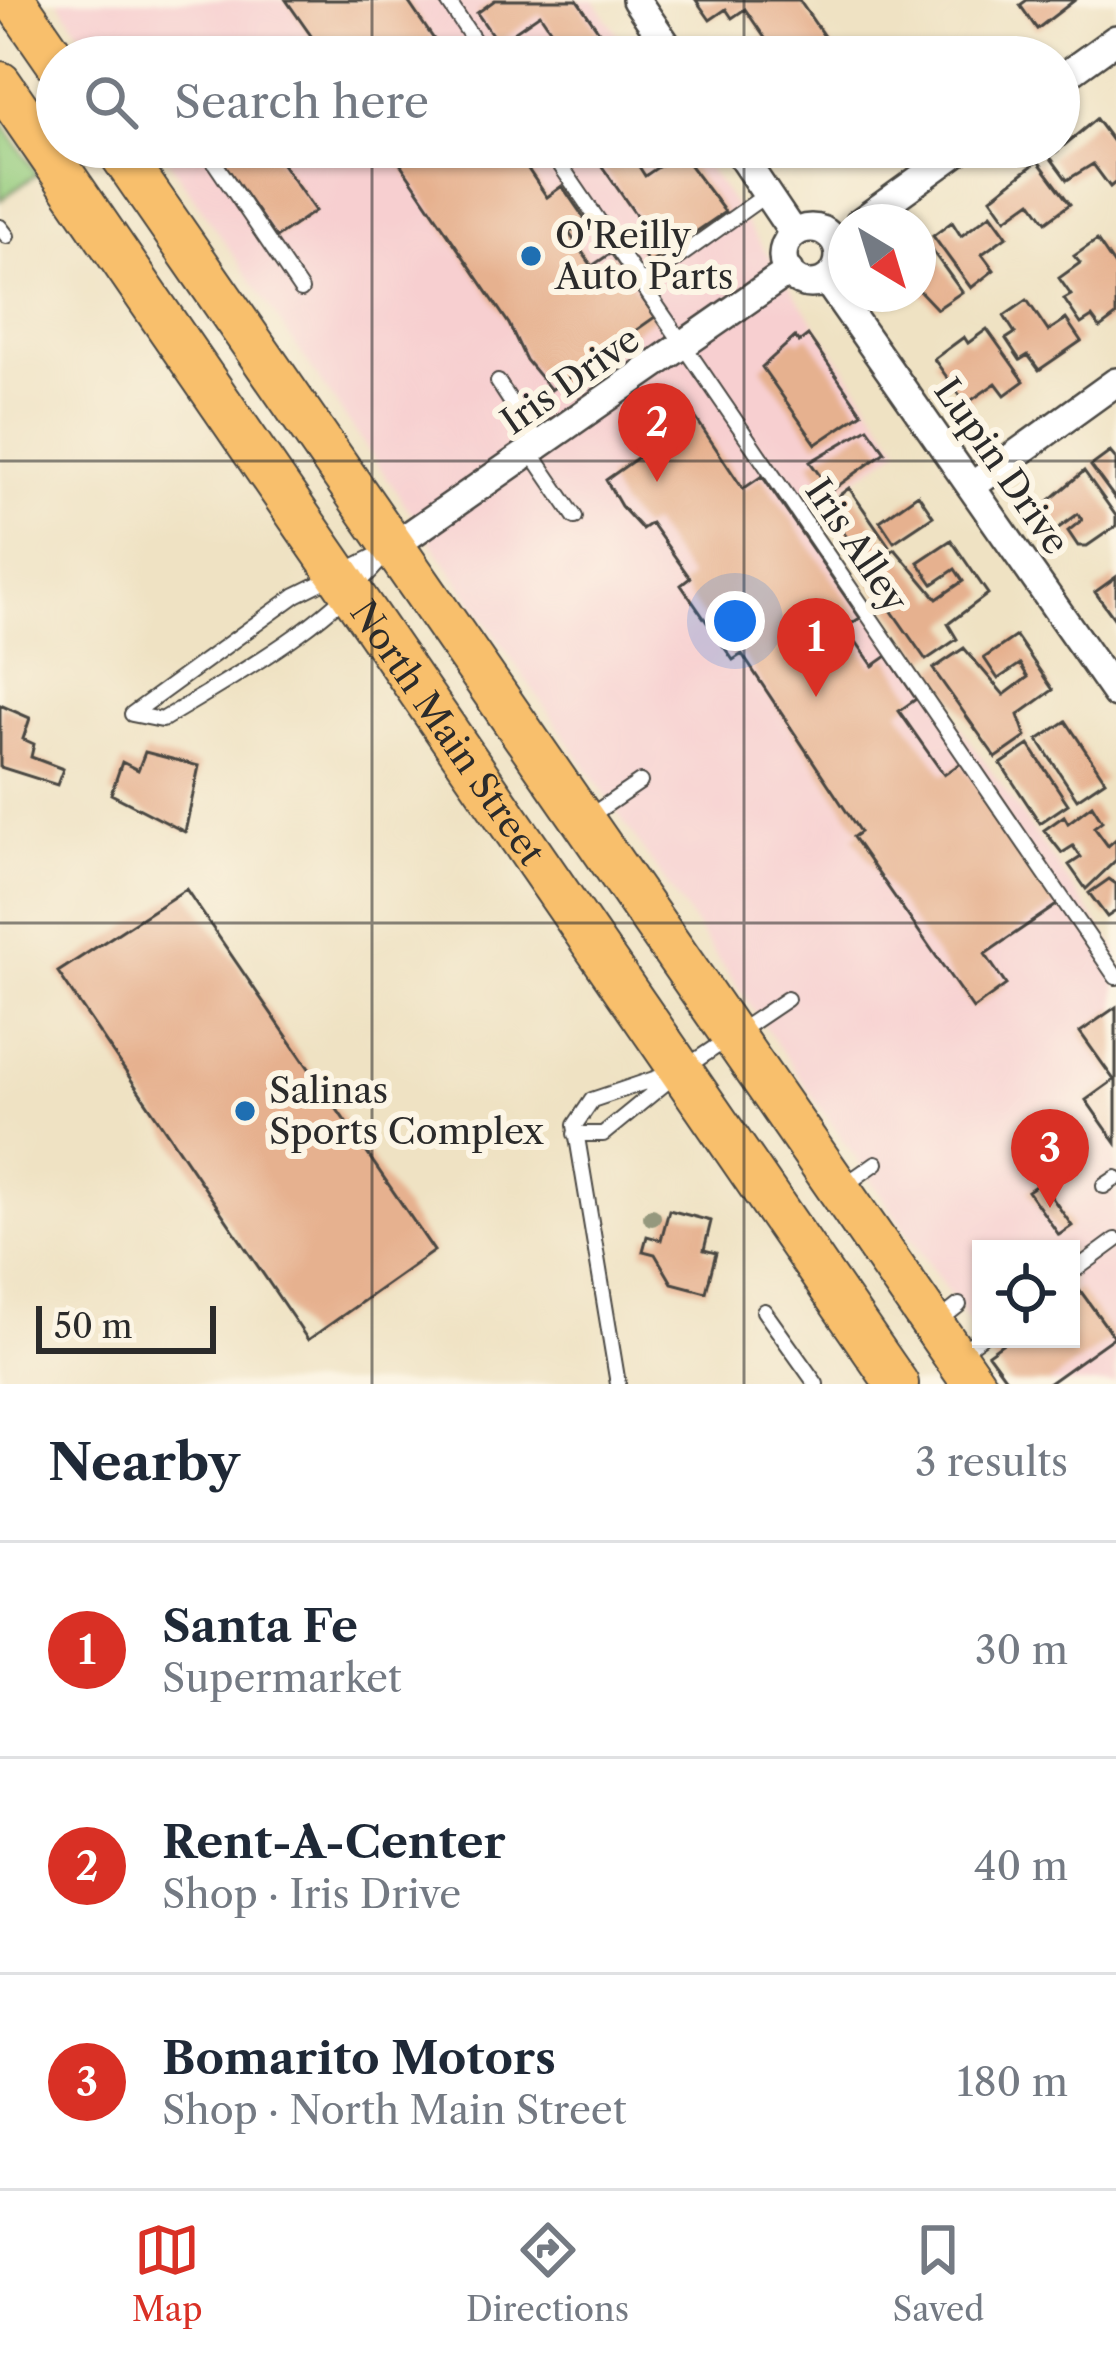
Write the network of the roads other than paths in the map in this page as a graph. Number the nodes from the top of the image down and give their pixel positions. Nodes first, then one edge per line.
1 (14, 0) edge
2 (448, 0) edge
3 (636, 0) edge
4 (39, 36) edge
5 (471, 36) edge
6 (661, 36) edge
7 (1116, 39) edge
8 (1080, 65) edge
9 (0, 83) edge
10 (36, 135) edge
11 (59, 168) edge
12 (130, 168) edge
13 (218, 168) edge
14 (563, 168) edge
15 (749, 168) edge
16 (935, 168) edge
17 (767, 194) junction
18 (885, 204) edge
19 (828, 232) edge
20 (793, 233) junction
21 (788, 272) junction
22 (828, 277) edge
23 (826, 280) junction
24 (642, 283) junction
25 (301, 290) dead end
26 (685, 345) junction
27 (498, 382) dead end
28 (1116, 382) edge
29 (535, 448) junction
30 (972, 485) junction
31 (575, 517) dead end
32 (391, 548) junction
33 (345, 583) junction
34 (195, 670) junction
35 (213, 689) junction
36 (1116, 694) edge
37 (640, 782) dead end
38 (582, 822) junction
39 (1116, 977) edge
40 (787, 998) dead end
41 (730, 1038) junction
42 (680, 1070) junction
43 (575, 1134) junction
44 (876, 1163) dead end
45 (836, 1192) junction
46 (1116, 1240) edge
47 (1080, 1266) edge
48 (764, 1311) dead end
49 (960, 1342) edge
50 (618, 1384) edge
51 (816, 1384) edge
52 (897, 1384) edge

1 - 4 main road
2 - 5 lane
3 - 6 street
7 - 8 street
9 - 10 main road, North Main Street
11 - 33 main road, North Main Street
12 - 32 main road, North Main Street
13 - 25 lane
14 - 24 lane, Iris Alley
15 - 17 street
16 - 18 street
17 - 20 street
17 - 24 lane
19 - 20 street
20 - 21 street
21 - 23 street
21 - 26 street, Iris Drive
22 - 23 street
23 - 30 street, Lupin Drive
24 - 26 lane, Iris Alley
26 - 29 street, Iris Drive
26 - 39 lane, Iris Alley
27 - 29 lane
28 - 30 street
29 - 31 lane
29 - 32 street, Iris Drive
30 - 36 street, Lupin Drive
32 - 33 lane
32 - 33 lane
32 - 38 main road, North Main Street
33 - 34 lane
33 - 35 lane
33 - 42 main road, North Main Street
34 - 35 lane
34 - 35 lane
37 - 38 lane
38 - 41 main road, North Main Street
40 - 41 lane
41 - 42 lane
41 - 45 main road, North Main Street
42 - 43 lane
42 - 43 lane
42 - 52 main road, North Main Street
43 - 50 lane
44 - 45 lane
45 - 49 main road, North Main Street
46 - 47 lane
48 - 51 lane

